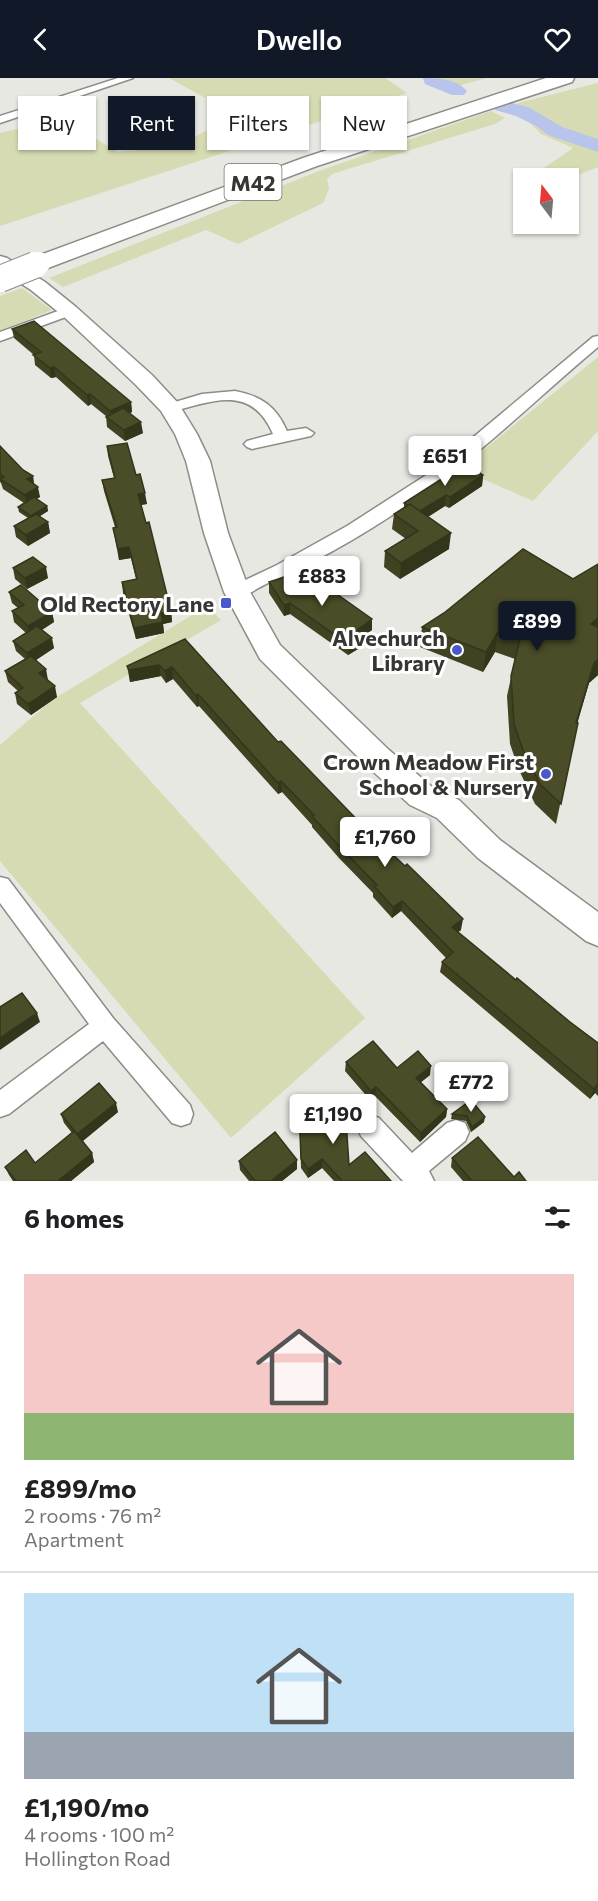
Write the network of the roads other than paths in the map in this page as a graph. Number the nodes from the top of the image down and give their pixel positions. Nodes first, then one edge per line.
1 (128, 78) edge
2 (525, 78) edge
3 (565, 78) edge
4 (499, 92) junction
5 (0, 120) edge
6 (32, 258) junction
7 (0, 262) edge
8 (0, 279) edge
9 (69, 311) junction
10 (0, 337) edge
11 (598, 340) edge
12 (170, 408) junction
13 (306, 433) dead end
14 (282, 436) junction
15 (252, 444) dead end
16 (237, 592) junction
17 (0, 886) edge
18 (598, 931) edge
19 (105, 1026) junction
20 (0, 1105) edge
21 (181, 1113) dead end
22 (370, 1127) dead end
23 (456, 1132) dead end
24 (416, 1176) edge

1 - 5 street
2 - 4 highway, M42
3 - 4 highway, M42
4 - 6 highway, M42
6 - 7 highway, M42
6 - 8 highway, M42, bridge
7 - 9 main road
9 - 10 street
9 - 12 main road
11 - 16 street
12 - 14 street
12 - 16 main road
13 - 14 street
14 - 15 street
16 - 18 main road
17 - 19 street
19 - 20 street
19 - 21 street
22 - 24 street
23 - 24 street

